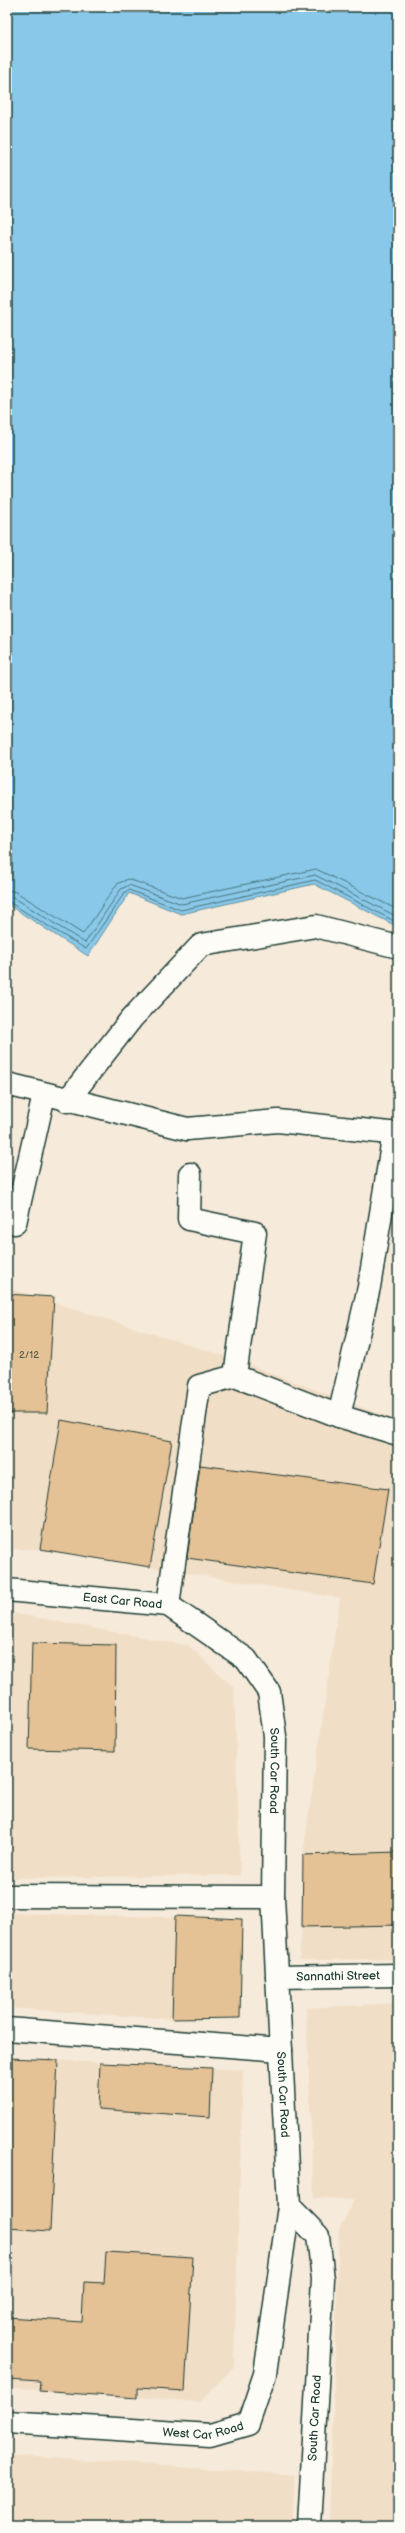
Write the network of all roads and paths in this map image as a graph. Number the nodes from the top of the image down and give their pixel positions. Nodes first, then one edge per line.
1 (398, 947) edge
2 (7, 1084) edge
3 (44, 1095) junction
4 (67, 1101) junction
5 (396, 1134) edge
6 (190, 1174) dead end
7 (15, 1184) edge
8 (15, 1223) dead end
9 (235, 1376) junction
10 (339, 1416) junction
11 (398, 1434) edge
12 (7, 1590) edge
13 (168, 1605) junction
14 (246, 1659) joint
15 (7, 1896) edge
16 (273, 1897) junction
17 (398, 1975) edge
18 (277, 1977) junction
19 (7, 2029) edge
20 (281, 2050) junction
21 (289, 2206) junction
22 (7, 2422) edge
23 (309, 2526) edge

1 - 4 street
2 - 3 street
3 - 4 street
3 - 7 street
4 - 5 street
5 - 10 street
6 - 9 street
7 - 8 street
9 - 10 street
9 - 13 street
10 - 11 street
12 - 13 street, East Car Road
13 - 14 street, East Car Road
14 - 16 street, South Car Road
15 - 16 street
16 - 18 street, South Car Road
17 - 18 street, Sannathi Street
18 - 20 street, South Car Road
19 - 20 street
20 - 21 street, South Car Road
21 - 22 street, West Car Road
21 - 23 street, South Car Road

